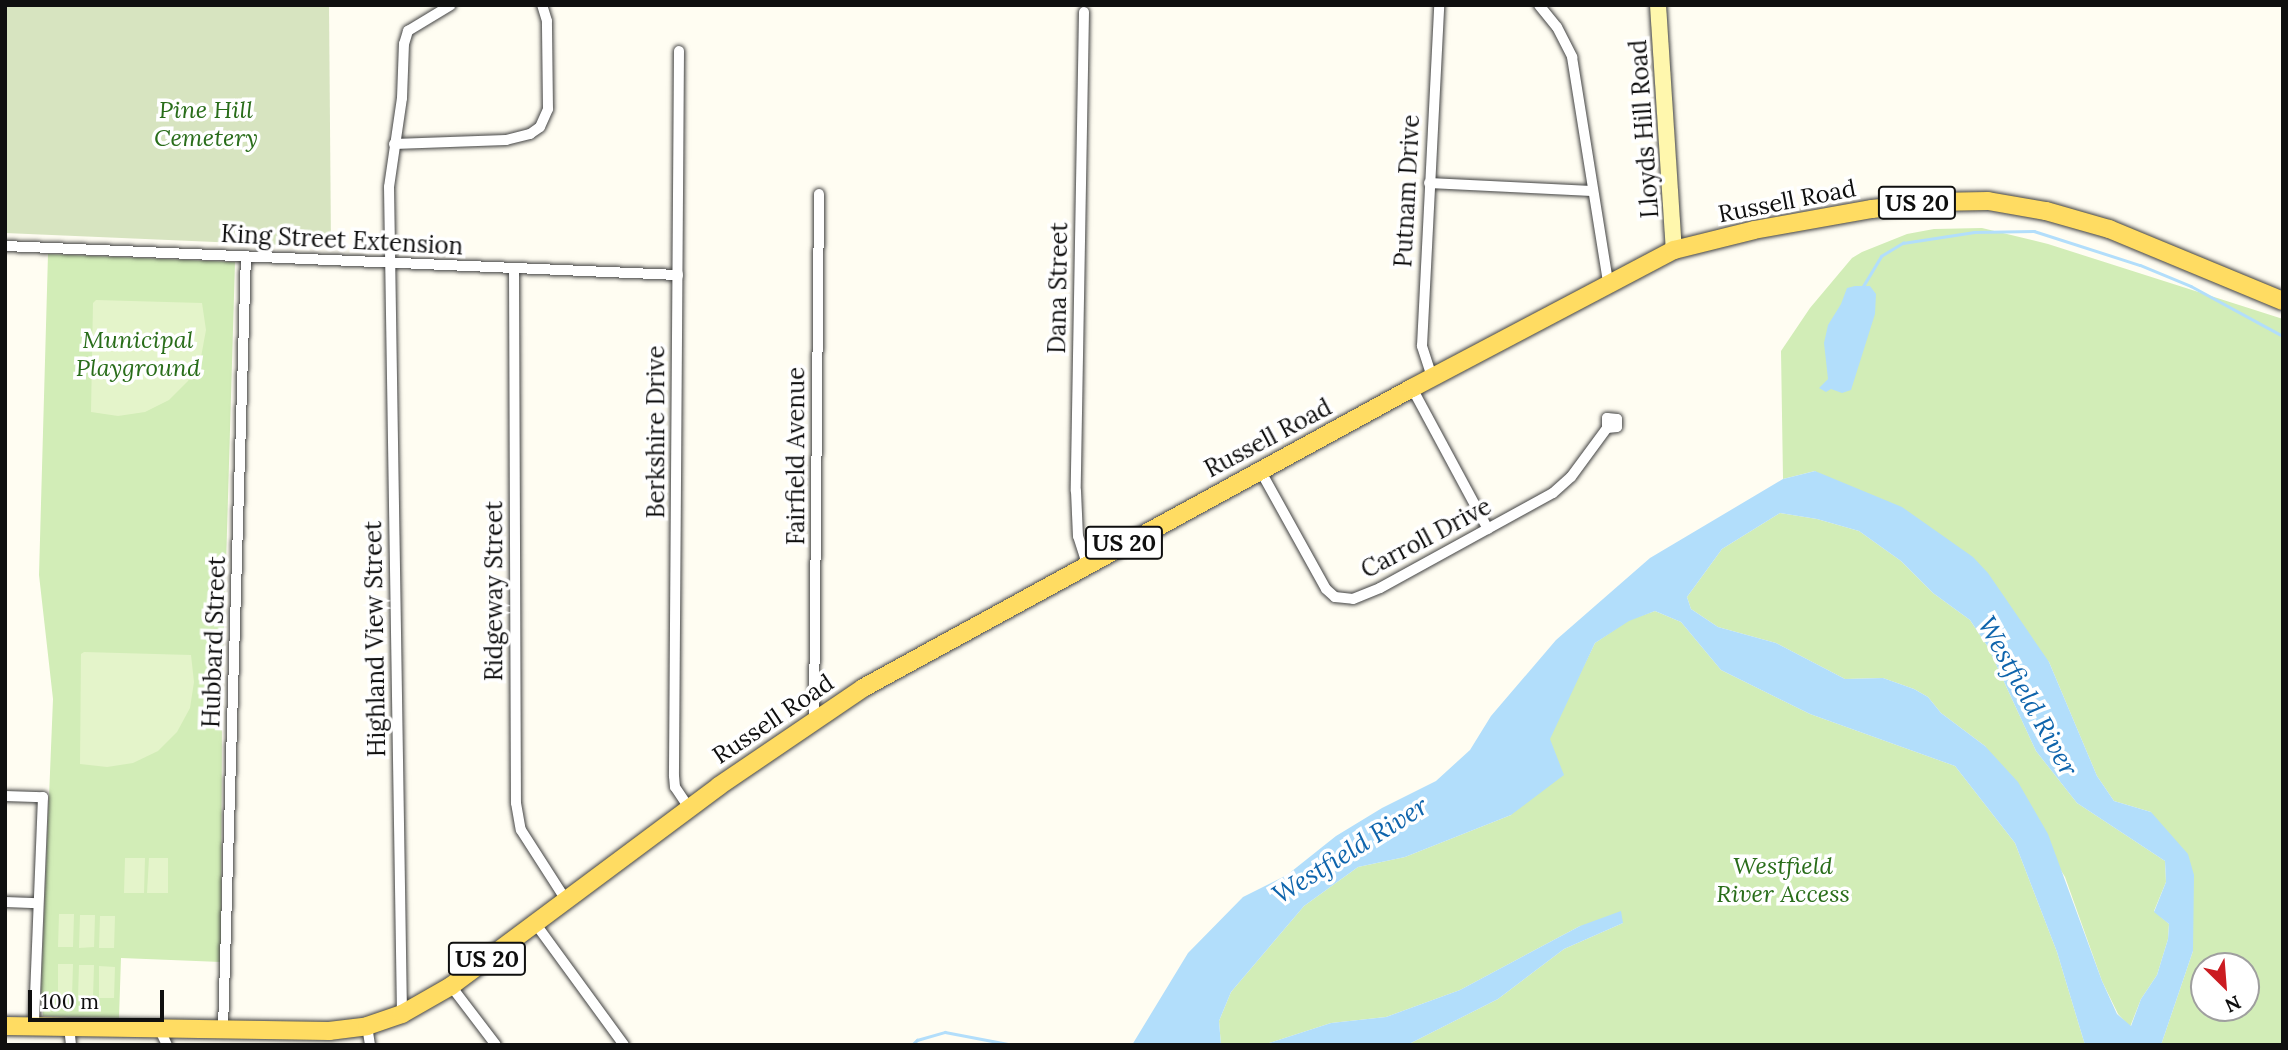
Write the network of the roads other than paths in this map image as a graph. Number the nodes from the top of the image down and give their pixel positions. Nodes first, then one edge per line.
1 (451, 5) edge
2 (542, 5) edge
3 (1439, 5) edge
4 (1539, 5) edge
5 (1658, 5) edge
6 (1084, 12) dead end
7 (679, 51) dead end
8 (394, 144) junction
9 (1429, 183) junction
10 (1592, 191) junction
11 (819, 194) dead end
12 (5, 246) edge
13 (1674, 250) junction
14 (246, 256) junction
15 (391, 263) junction
16 (514, 268) junction
17 (678, 275) junction
18 (1608, 284) junction
19 (2283, 301) edge
20 (1432, 377) junction
21 (1412, 388) junction
22 (1607, 428) dead end
23 (1260, 470) junction
24 (1488, 529) junction
25 (1087, 563) junction
26 (814, 719) junction
27 (5, 796) edge
28 (689, 808) junction
29 (566, 900) junction
30 (5, 902) edge
31 (38, 903) junction
32 (535, 923) junction
33 (451, 986) junction
34 (401, 1014) junction
35 (34, 1025) junction
36 (5, 1026) edge
37 (69, 1026) junction
38 (367, 1026) junction
39 (223, 1030) junction
40 (163, 1036) edge
41 (71, 1045) edge
42 (370, 1045) edge
43 (496, 1045) edge
44 (624, 1045) edge

1 - 8 street, Highland View Street
2 - 8 street
3 - 9 street, Putnam Drive
4 - 10 street
5 - 13 main road, Lloyds Hill Road
6 - 25 street, Dana Street
7 - 17 street, Berkshire Drive
8 - 15 street, Highland View Street
9 - 10 street
9 - 20 street, Putnam Drive
10 - 18 street
11 - 26 street, Fairfield Avenue
12 - 14 street, King Street Extension
13 - 18 main road, Russell Road / US 20
13 - 19 main road, Russell Road / US 20
14 - 15 street, King Street Extension
14 - 39 street, Hubbard Street
15 - 16 street, King Street Extension
15 - 34 street, Highland View Street
16 - 17 street, King Street Extension
16 - 29 street, Ridgeway Street
17 - 28 street, Berkshire Drive
18 - 20 main road, Russell Road / US 20
20 - 21 main road, Russell Road / US 20
21 - 23 main road, Russell Road / US 20
21 - 24 street
22 - 24 street, Carroll Drive
23 - 24 street, Carroll Drive
23 - 25 main road, Russell Road / US 20
25 - 26 main road, Russell Road / US 20
26 - 28 main road, Russell Road / US 20
27 - 31 street
28 - 29 main road, Russell Road / US 20
29 - 32 main road, Russell Road / US 20
30 - 31 street
31 - 35 street
32 - 33 main road, Russell Road / US 20
32 - 44 street
33 - 34 main road, Russell Road / US 20
33 - 43 street
34 - 38 main road, Russell Road / US 20
35 - 36 main road, US 20
35 - 37 main road, US 20
37 - 40 main road, US 20
37 - 41 street
38 - 39 main road, US 20
38 - 42 street
39 - 40 main road, US 20

